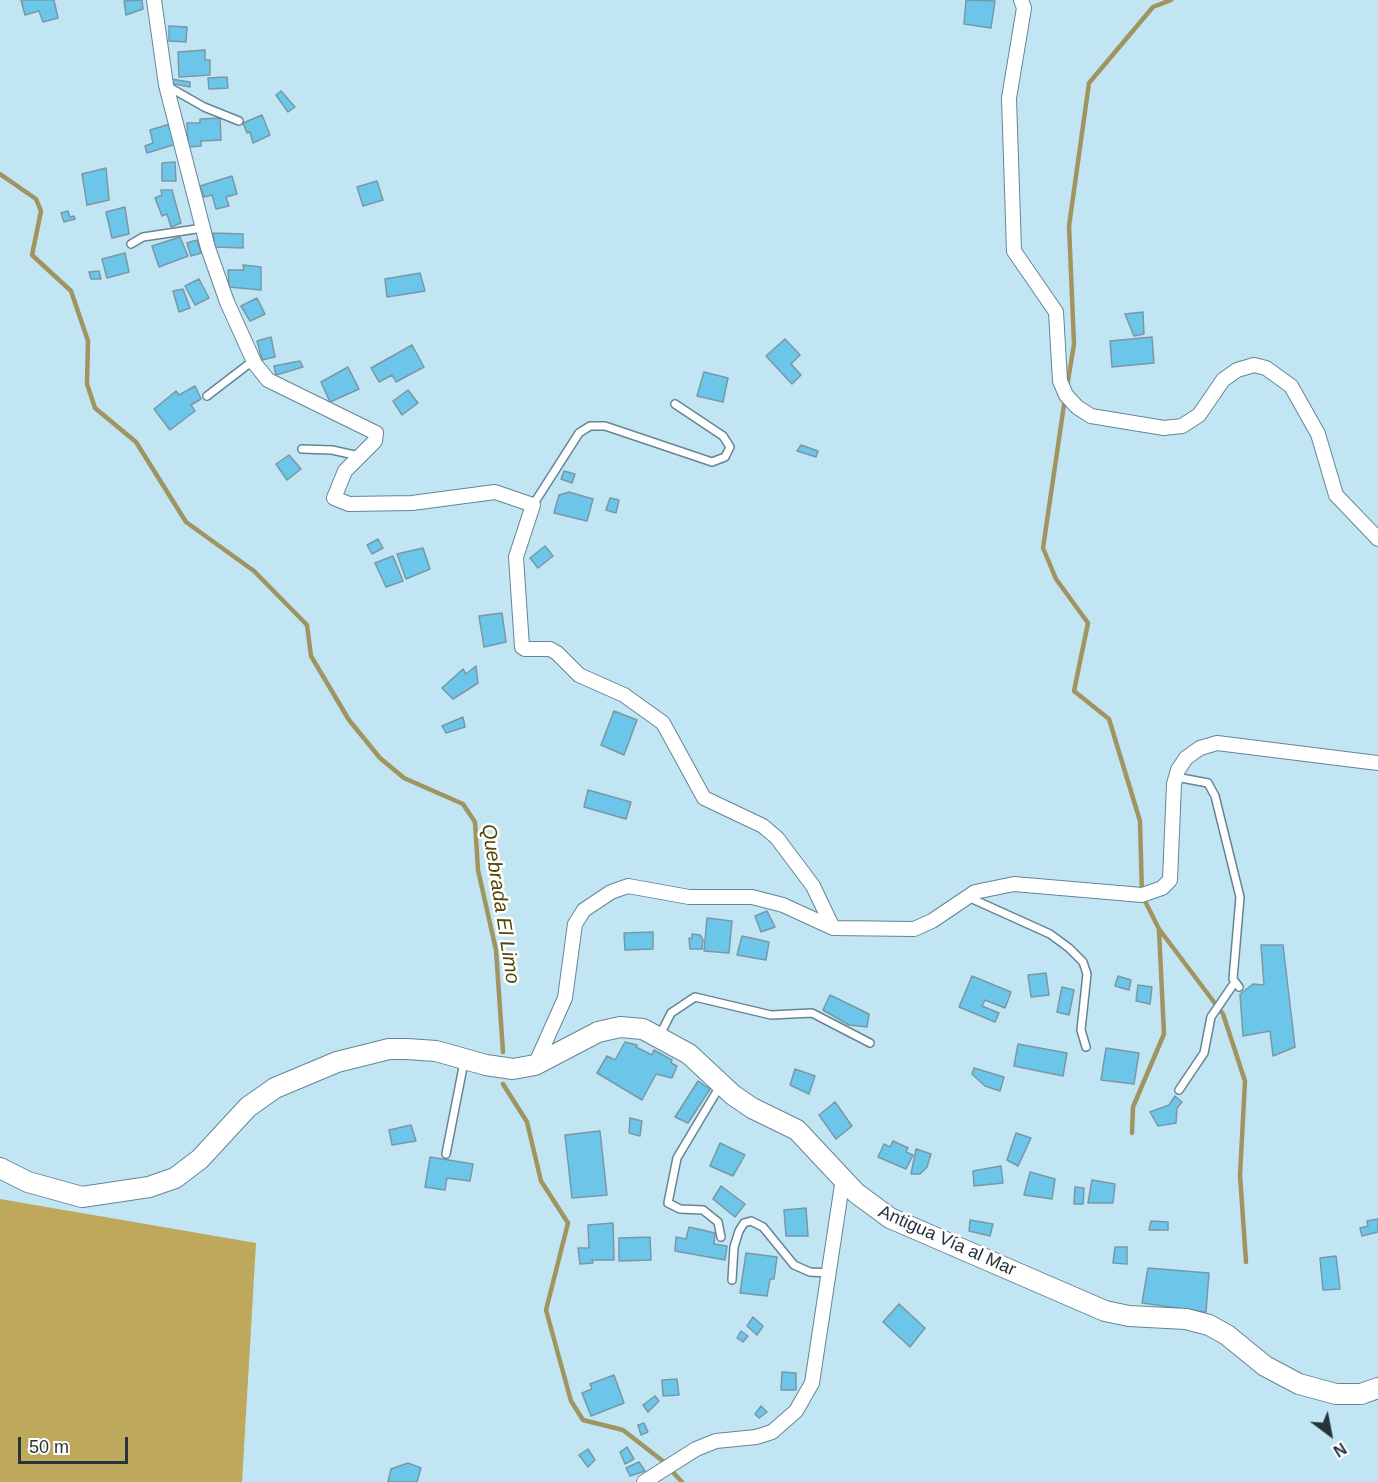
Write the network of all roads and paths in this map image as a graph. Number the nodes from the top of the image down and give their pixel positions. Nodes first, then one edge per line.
1 (154, 0) edge
2 (1021, 0) edge
3 (166, 85) junction
4 (239, 121) dead end
5 (203, 228) junction
6 (131, 244) dead end
7 (254, 360) junction
8 (207, 396) dead end
9 (675, 404) dead end
10 (302, 449) dead end
11 (359, 456) junction
12 (533, 505) junction
13 (1378, 539) edge
14 (1378, 763) edge
15 (1176, 777) junction
16 (968, 897) junction
17 (833, 928) junction
18 (659, 1037) junction
19 (870, 1043) dead end
20 (1086, 1047) dead end
21 (465, 1060) junction
22 (535, 1065) junction
23 (721, 1083) junction
24 (1179, 1090) dead end
25 (446, 1154) dead end
26 (0, 1168) edge
27 (843, 1178) junction
28 (722, 1237) dead end
29 (829, 1273) junction
30 (732, 1280) dead end
31 (1378, 1388) edge
32 (645, 1482) edge

1 - 3 street
2 - 13 street
3 - 4 lane
3 - 5 street
5 - 6 lane
5 - 7 street
7 - 8 lane
7 - 11 street
9 - 12 lane
10 - 11 lane
11 - 12 street
12 - 17 street
14 - 15 street
15 - 16 street
15 - 24 lane
16 - 17 street
16 - 20 lane
17 - 22 street
18 - 19 lane
18 - 22 main road, Antigua Vía al Mar
18 - 23 main road, Antigua Vía al Mar
21 - 22 main road, Antigua Vía al Mar
21 - 25 lane
21 - 26 main road, Antigua Vía al Mar
23 - 27 main road, Antigua Vía al Mar
23 - 28 lane
27 - 29 street
27 - 31 main road, Antigua Vía al Mar
29 - 30 lane
29 - 32 street

